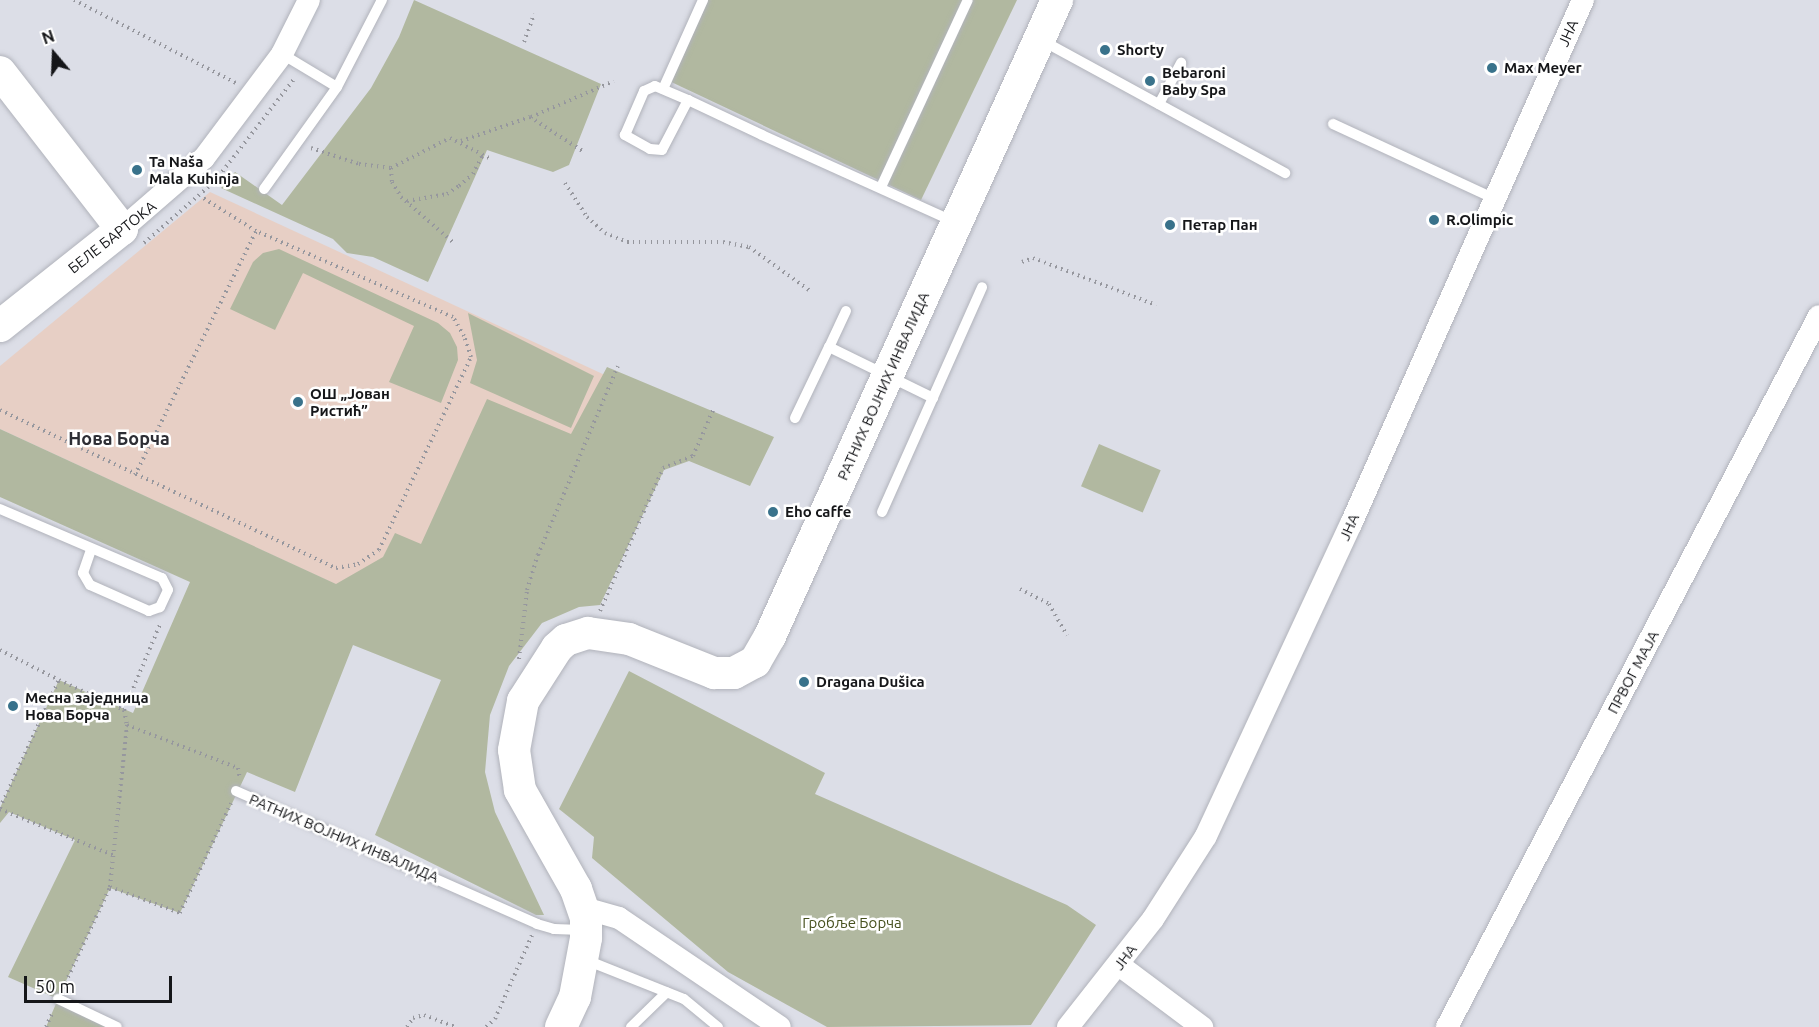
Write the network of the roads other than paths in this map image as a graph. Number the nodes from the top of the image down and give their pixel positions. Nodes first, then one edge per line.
1 (309, 0) edge
2 (382, 0) edge
3 (703, 0) edge
4 (968, 0) edge
5 (1057, 0) edge
6 (1583, 0) edge
7 (1040, 40) junction
8 (282, 54) junction
9 (1181, 63) dead end
10 (0, 72) edge
11 (337, 87) junction
12 (663, 89) junction
13 (688, 100) junction
14 (1159, 104) junction
15 (1333, 124) dead end
16 (1285, 173) dead end
17 (881, 187) junction
18 (264, 189) dead end
19 (1493, 198) junction
20 (958, 223) junction
21 (122, 229) junction
22 (982, 287) dead end
23 (846, 311) dead end
24 (1819, 316) edge
25 (0, 326) edge
26 (829, 347) junction
27 (888, 375) junction
28 (933, 398) junction
29 (795, 418) dead end
30 (0, 509) edge
31 (882, 512) dead end
32 (91, 550) junction
33 (237, 791) road end
34 (584, 932) junction
35 (1119, 965) junction
36 (667, 992) junction
37 (58, 999) road end
38 (117, 1027) edge
39 (561, 1027) edge
40 (631, 1027) edge
41 (718, 1027) edge
42 (780, 1027) edge
43 (1068, 1027) edge
44 (1202, 1027) edge
45 (1448, 1027) edge

1 - 8 street, БЕЛЕ БАРТОКА
2 - 11 lane
3 - 12 lane
4 - 17 lane
5 - 7 street, РАТНИХ ВОЈНИХ ИНВАЛИДА
6 - 19 street, ЈНА
7 - 14 lane
7 - 20 street, РАТНИХ ВОЈНИХ ИНВАЛИДА
8 - 11 lane
8 - 21 street, БЕЛЕ БАРТОКА
9 - 14 lane
10 - 21 street
11 - 18 lane
12 - 13 lane
12 - 13 lane
13 - 17 lane
14 - 16 lane
15 - 19 lane
17 - 20 lane
19 - 35 street, ЈНА
20 - 27 street, РАТНИХ ВОЈНИХ ИНВАЛИДА
21 - 25 street, БЕЛЕ БАРТОКА
22 - 28 lane
23 - 26 lane
24 - 45 street, ПРВОГ МАЈА
26 - 27 lane
26 - 29 lane
27 - 28 lane
27 - 34 street, РАТНИХ ВОЈНИХ ИНВАЛИДА
28 - 31 lane
30 - 32 lane
32 - 32 lane
33 - 34 lane, РАТНИХ ВОЈНИХ ИНВАЛИДА
34 - 36 lane
34 - 39 street
34 - 42 street
35 - 43 street, ЈНА
35 - 44 street
36 - 40 lane
36 - 41 lane
37 - 38 lane

